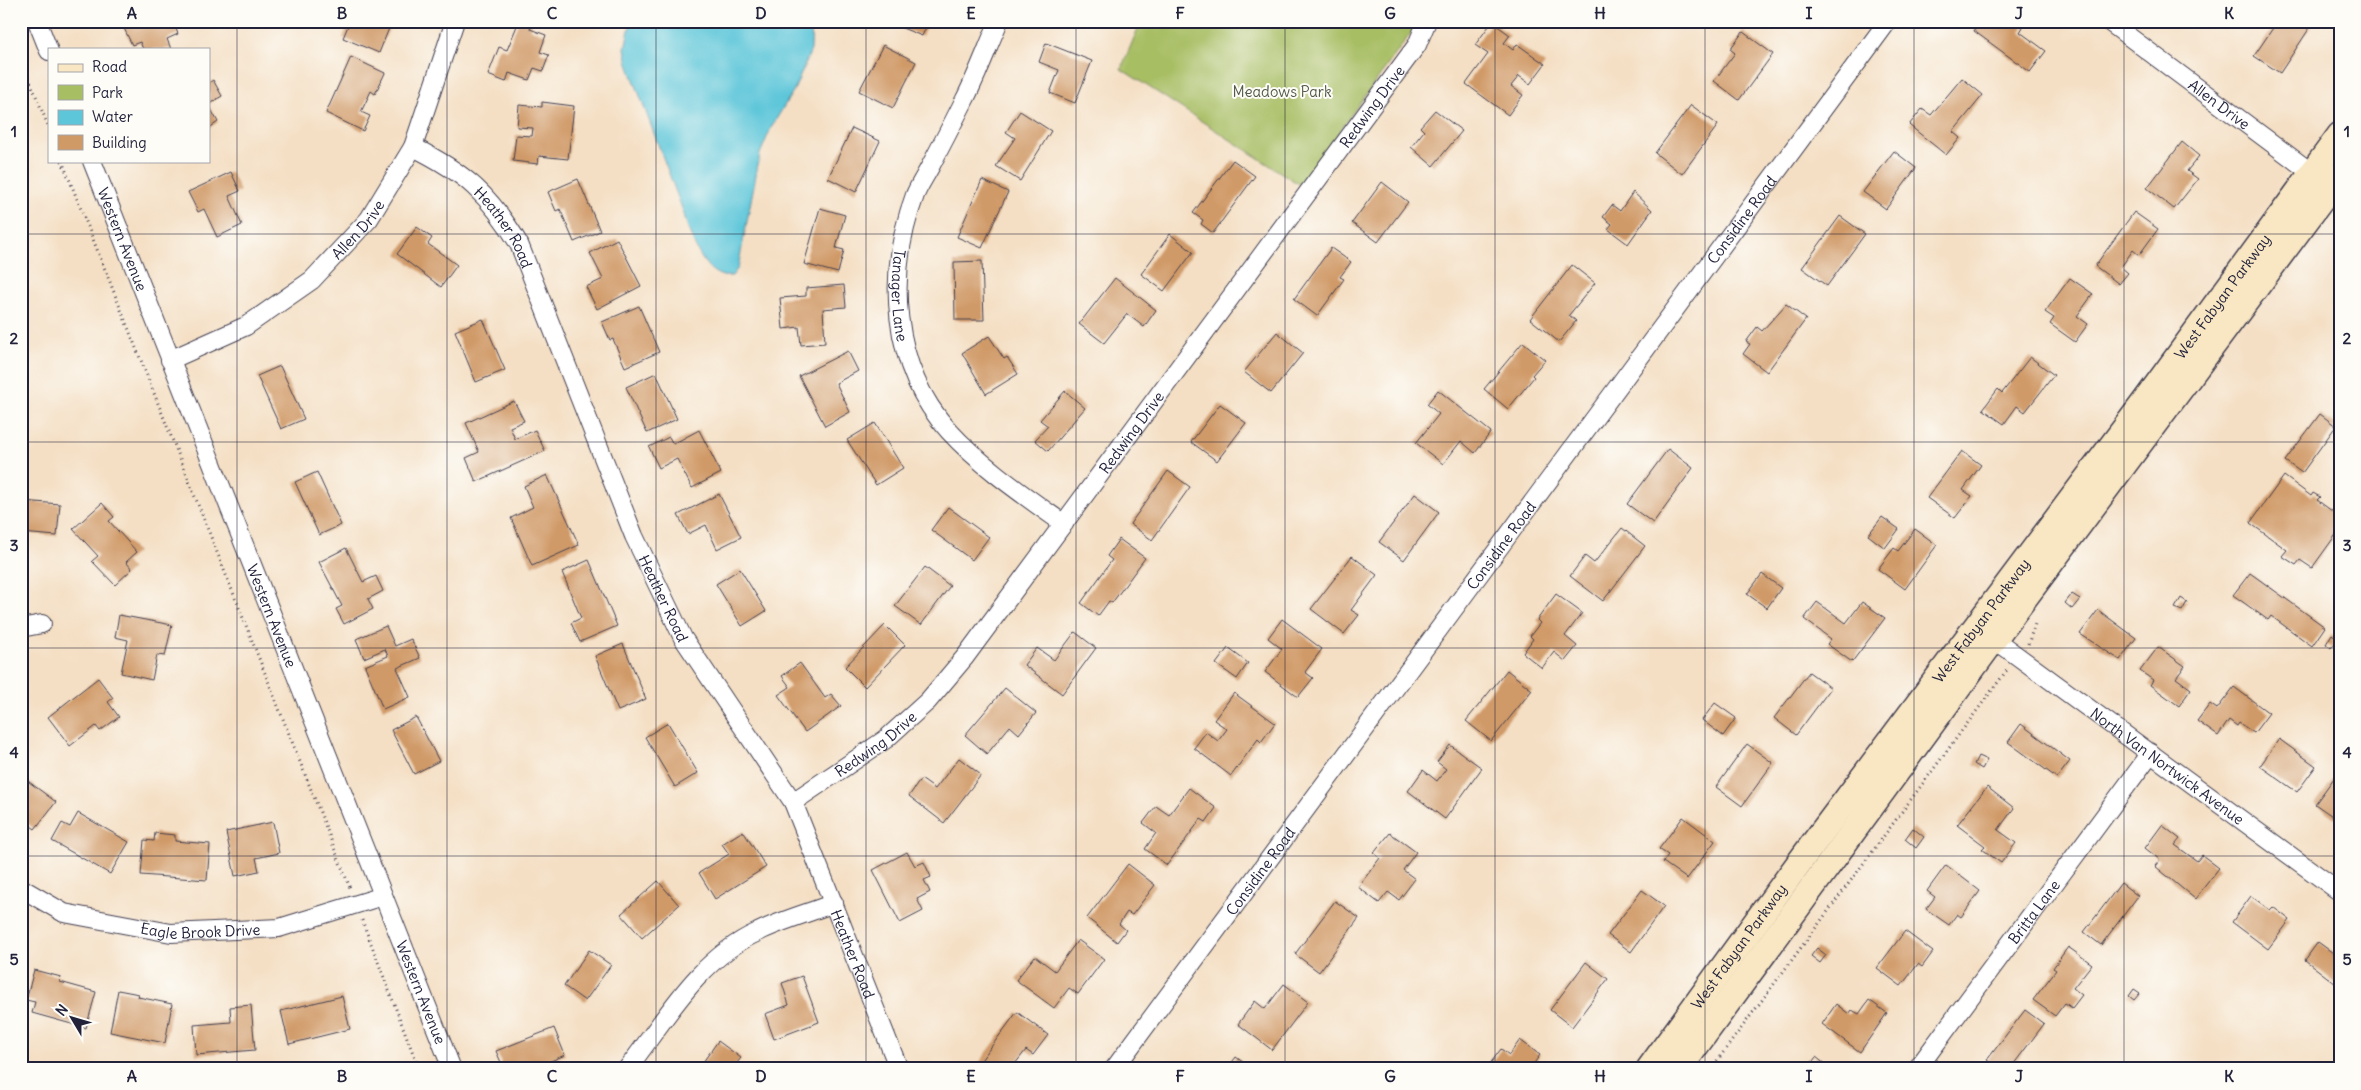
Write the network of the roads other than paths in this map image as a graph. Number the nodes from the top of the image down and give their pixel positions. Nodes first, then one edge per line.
1 (37, 21) edge
2 (455, 21) edge
3 (999, 21) edge
4 (1427, 21) edge
5 (1888, 21) edge
6 (2108, 21) edge
7 (48, 48) edge
8 (2340, 135) edge
9 (413, 147) junction
10 (92, 162) edge
11 (2327, 178) edge
12 (170, 360) junction
13 (1064, 524) junction
14 (42, 624) dead end
15 (21, 628) edge
16 (1994, 639) junction
17 (2151, 753) junction
18 (793, 802) junction
19 (21, 888) edge
20 (2340, 892) edge
21 (383, 896) junction
22 (834, 904) junction
23 (452, 1069) edge
24 (627, 1069) edge
25 (899, 1069) edge
26 (1114, 1069) edge
27 (1649, 1069) edge
28 (1679, 1069) edge
29 (1917, 1069) edge

1 - 7 street
2 - 9 street, Allen Drive
3 - 13 street, Tanager Lane
4 - 13 street, Redwing Drive
5 - 26 street, Considine Road
6 - 11 street, Allen Drive
8 - 11 main road
9 - 12 street, Allen Drive
9 - 18 street, Heather Road
10 - 12 street, Western Avenue
11 - 16 main road, West Fabyan Parkway
11 - 27 main road, West Fabyan Parkway
12 - 21 street, Western Avenue
13 - 18 street, Redwing Drive
14 - 15 street
16 - 17 street, North Van Nortwick Avenue
16 - 28 main road, West Fabyan Parkway
17 - 20 street, North Van Nortwick Avenue
17 - 29 street, Britta Lane
18 - 22 street, Heather Road
19 - 21 street, Eagle Brook Drive
21 - 23 street, Western Avenue
22 - 24 street
22 - 25 street, Heather Road

